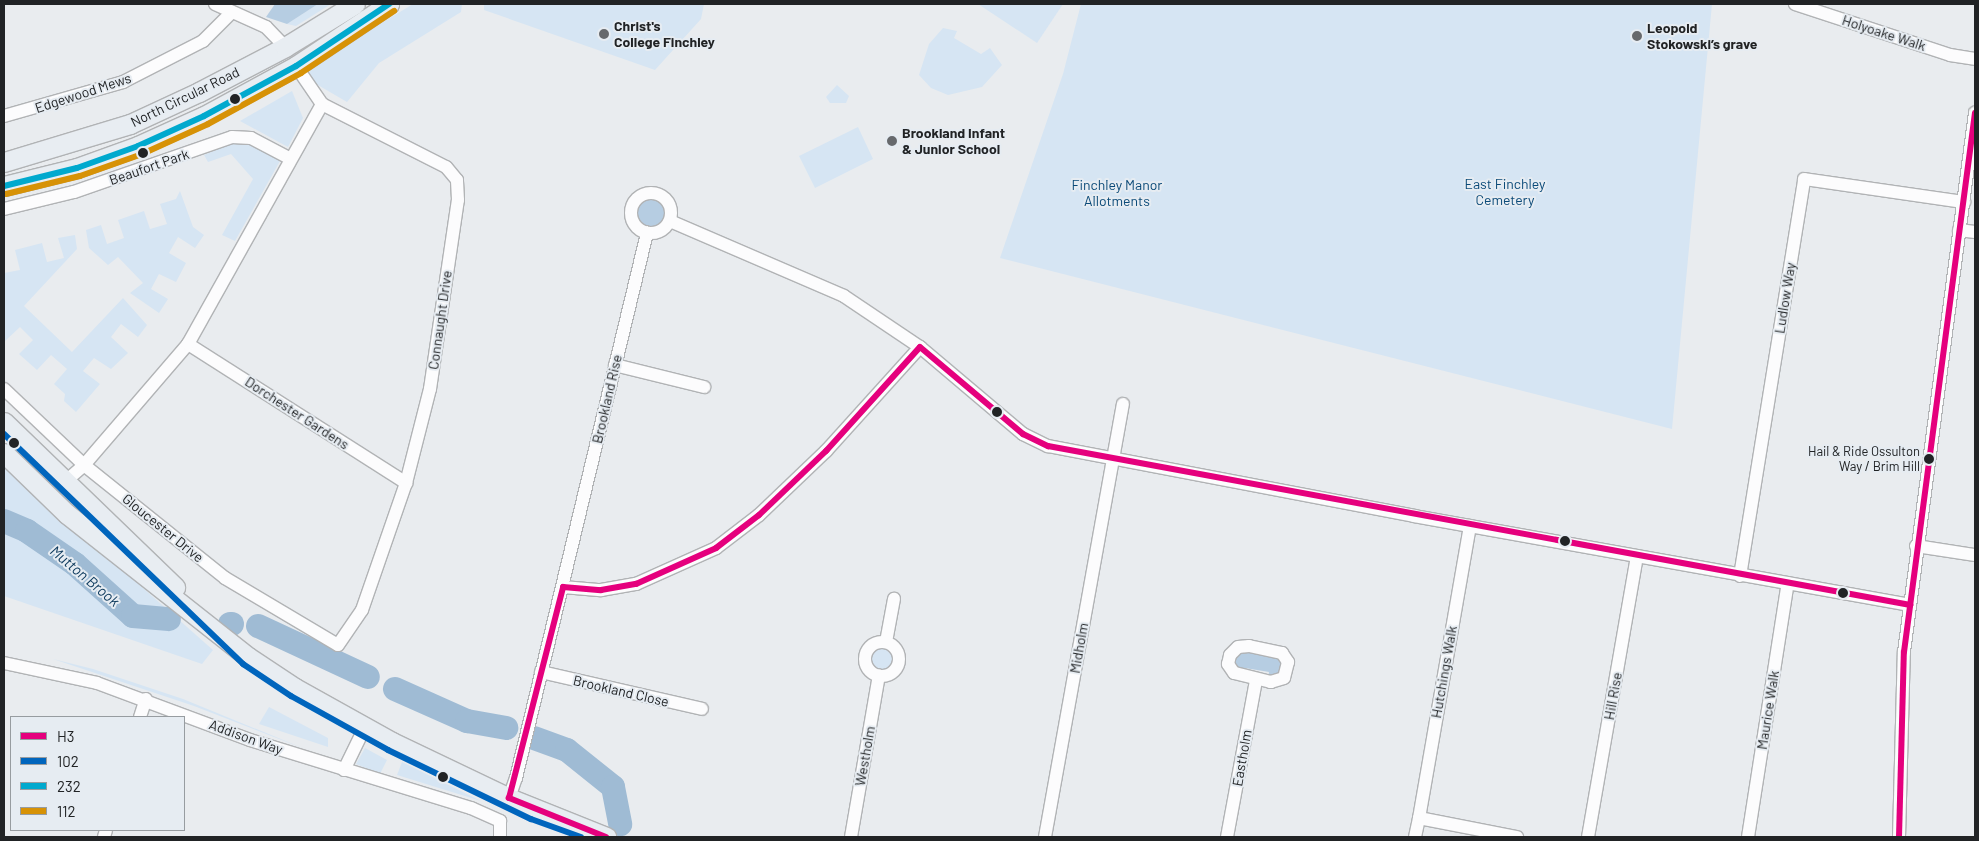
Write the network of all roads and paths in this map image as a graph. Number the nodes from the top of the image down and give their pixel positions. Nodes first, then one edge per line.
1 (215, 4) edge
2 (355, 4) edge
3 (389, 4) edge
4 (1795, 4) edge
5 (232, 12) junction
6 (285, 47) junction
7 (1975, 59) edge
8 (296, 66) junction
9 (322, 104) junction
10 (1975, 113) edge
11 (4, 116) edge
12 (289, 158) junction
13 (1972, 158) edge
14 (4, 162) edge
15 (4, 186) edge
16 (1964, 202) junction
17 (4, 209) edge
18 (670, 221) junction
19 (1959, 230) junction
20 (1975, 232) edge
21 (647, 233) junction
22 (188, 344) junction
23 (920, 347) junction
24 (615, 365) junction
25 (704, 387) dead end
26 (4, 389) edge
27 (1123, 404) dead end
28 (4, 422) edge
29 (4, 454) edge
30 (1113, 460) junction
31 (84, 465) junction
32 (67, 480) junction
33 (406, 483) junction
34 (50, 498) junction
35 (1470, 526) junction
36 (1916, 546) junction
37 (1975, 555) edge
38 (1637, 556) junction
39 (1740, 576) junction
40 (1788, 583) junction
41 (562, 587) junction
42 (894, 599) dead end
43 (1910, 605) junction
44 (886, 642) junction
45 (338, 645) joint
46 (248, 657) junction
47 (4, 663) edge
48 (541, 672) junction
49 (879, 676) junction
50 (1256, 680) junction
51 (146, 700) junction
52 (702, 710) dead end
53 (140, 716) edge
54 (365, 727) junction
55 (344, 770) junction
56 (509, 798) junction
57 (1419, 818) junction
58 (500, 837) edge
59 (606, 837) edge
60 (851, 837) edge
61 (1045, 837) edge
62 (1227, 837) edge
63 (1415, 837) edge
64 (1517, 837) edge
65 (1588, 837) edge
66 (1748, 837) edge
67 (1899, 837) edge

1 - 5 street
2 - 6 highway, North Circular Road
3 - 8 highway, North Circular Road
4 - 7 street, Holyoake Walk
5 - 6 street
5 - 11 street, Edgewood Mews
6 - 14 highway, North Circular Road
8 - 9 street, Connaught Drive
8 - 15 highway, North Circular Road
9 - 12 street
9 - 33 street, Connaught Drive
10 - 13 street
12 - 17 street, Beaufort Park
12 - 22 street
13 - 16 street
16 - 19 street
16 - 39 street, Ludlow Way
18 - 21 street
18 - 21 street
18 - 23 street
19 - 20 street
19 - 36 street
21 - 24 street, Brookland Rise
22 - 31 street
22 - 33 street, Dorchester Gardens
23 - 30 street
23 - 41 street
24 - 25 street
24 - 41 street, Brookland Rise
26 - 31 street, Gloucester Drive
27 - 30 street, Midholm
28 - 32 highway
29 - 34 highway
30 - 35 street
30 - 61 street, Midholm
31 - 32 street
31 - 45 street, Gloucester Drive
32 - 34 highway
32 - 46 highway
33 - 45 street, Connaught Drive
34 - 46 highway
35 - 38 street
35 - 57 street, Hutchings Walk
36 - 37 street
36 - 43 street
38 - 39 street
38 - 65 street, Hill Rise
39 - 40 street
40 - 43 street
40 - 66 street, Maurice Walk
41 - 48 street, Brookland Rise
42 - 44 street
43 - 67 street
44 - 49 street
44 - 49 street
46 - 54 highway
47 - 51 street, Addison Way
48 - 52 street, Brookland Close
48 - 56 street, Brookland Rise
49 - 60 street, Westholm
50 - 50 street
50 - 62 street, Eastholm
51 - 53 street
51 - 55 street, Addison Way
54 - 55 street
54 - 56 highway
55 - 58 street, Addison Way
56 - 59 highway
57 - 63 street, Hutchings Walk
57 - 64 street

